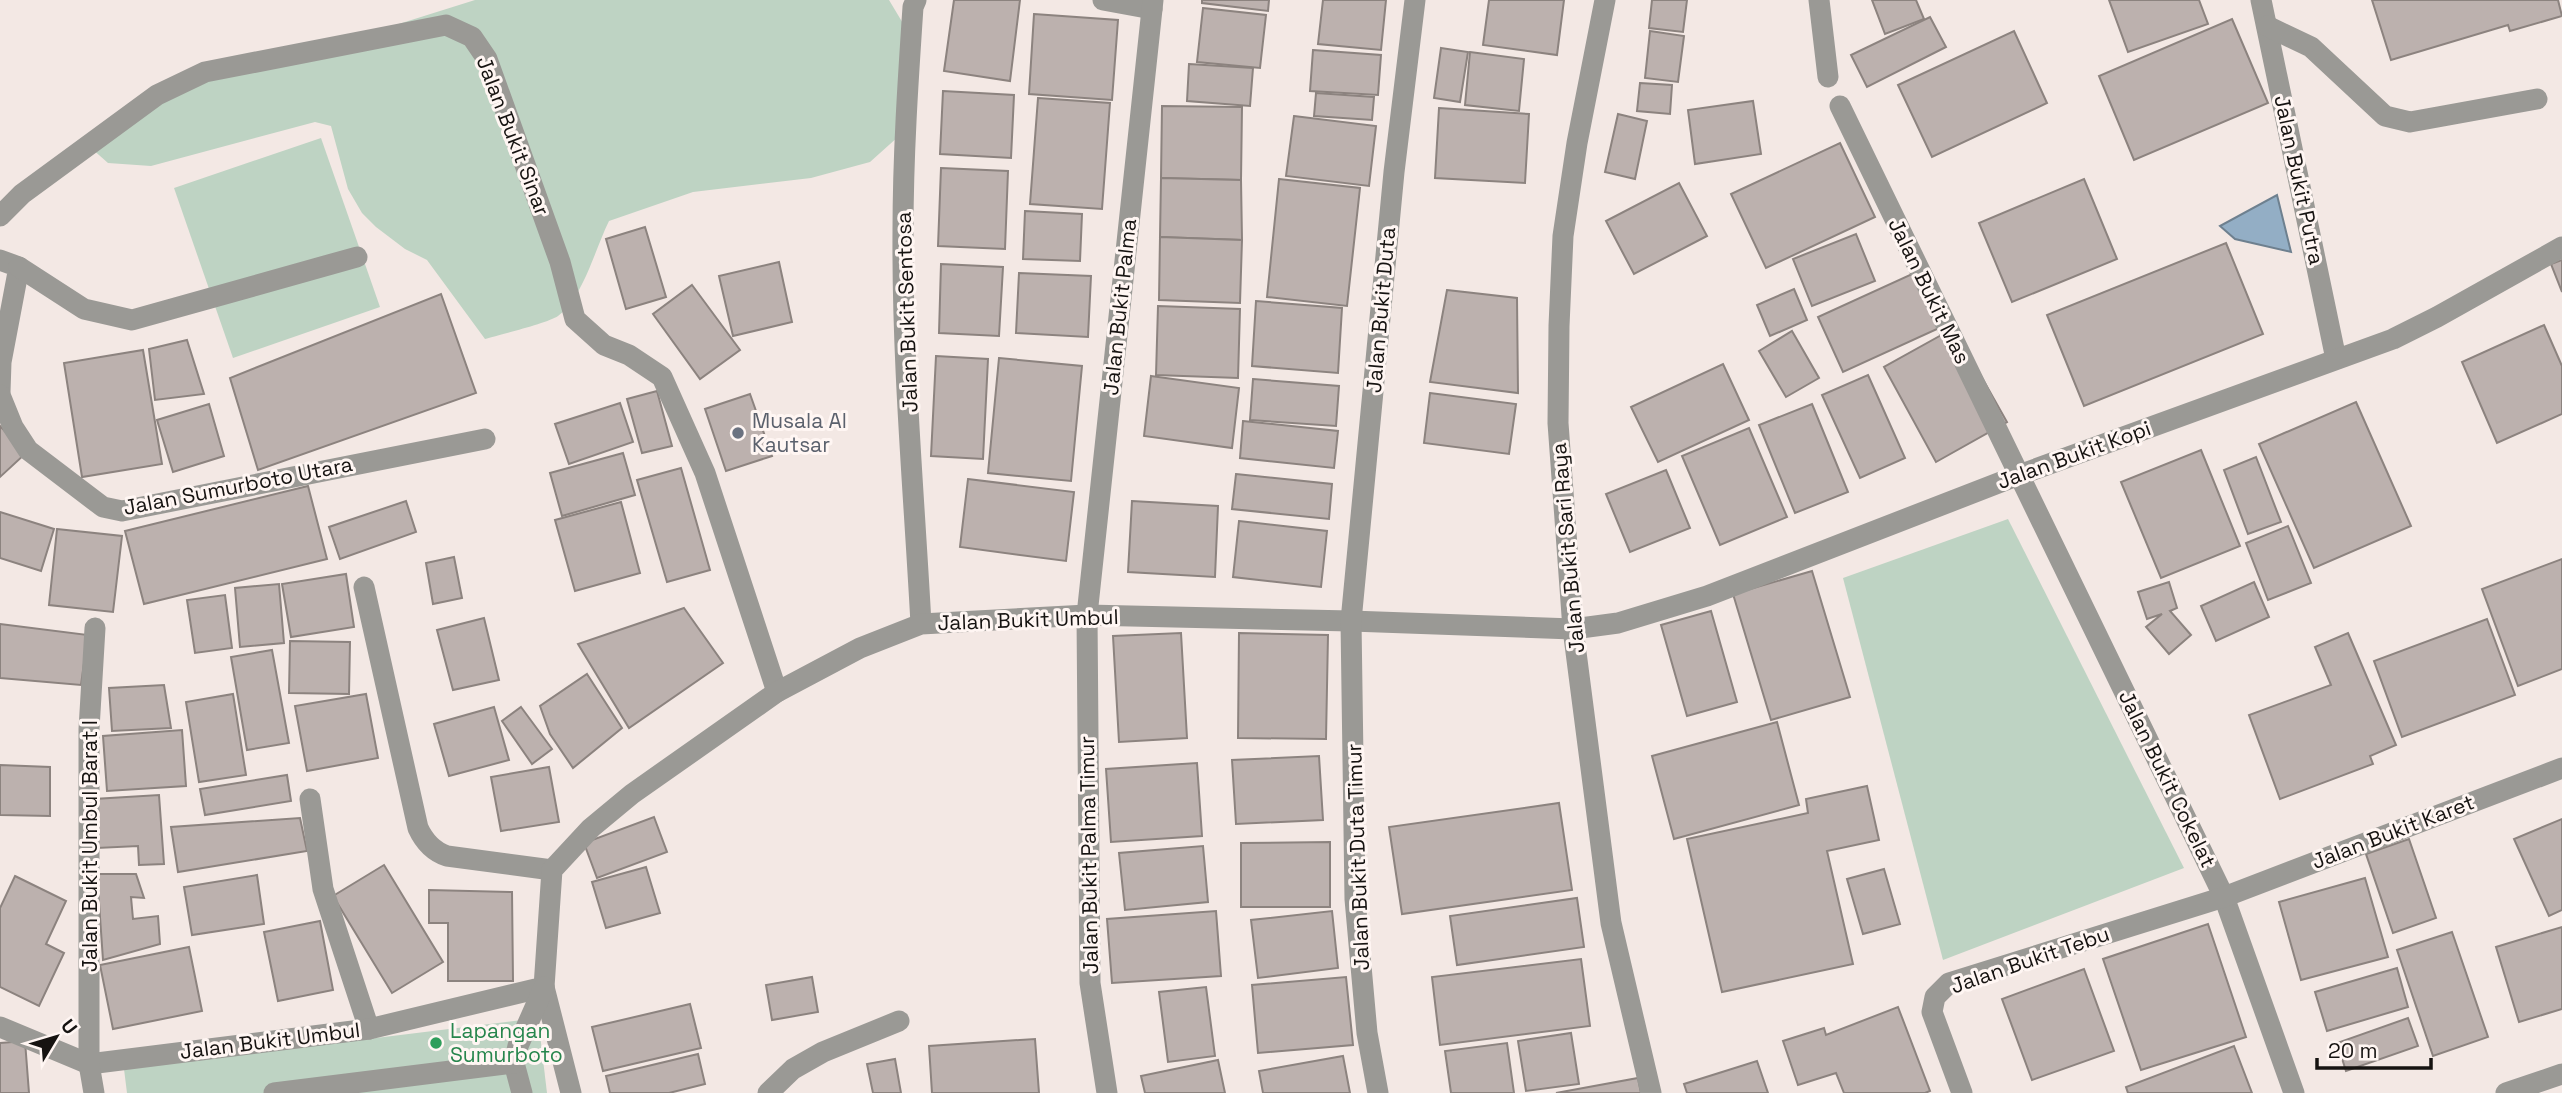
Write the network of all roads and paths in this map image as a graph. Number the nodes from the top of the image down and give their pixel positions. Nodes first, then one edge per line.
1 (916, 0) edge
2 (1103, 0) edge
3 (1415, 0) edge
4 (1605, 0) edge
5 (1819, 0) edge
6 (2261, 0) edge
7 (1152, 4) edge
8 (2267, 26) junction
9 (1828, 77) dead end
10 (2538, 99) dead end
11 (1840, 106) dead end
12 (0, 216) edge
13 (2562, 247) edge
14 (357, 257) dead end
15 (10, 263) edge
16 (2336, 359) junction
17 (0, 393) edge
18 (485, 439) dead end
19 (2019, 475) junction
20 (364, 587) dead end
21 (1087, 615) junction
22 (1351, 621) junction
23 (921, 624) junction
24 (95, 628) dead end
25 (1573, 629) junction
26 (778, 692) junction
27 (2562, 768) edge
28 (310, 799) dead end
29 (552, 870) junction
30 (2224, 897) junction
31 (544, 988) junction
32 (900, 1021) dead end
33 (0, 1027) edge
34 (369, 1029) junction
35 (514, 1063) junction
36 (89, 1064) junction
37 (2562, 1074) edge
38 (94, 1093) edge
39 (274, 1093) edge
40 (522, 1093) edge
41 (571, 1093) edge
42 (768, 1093) edge
43 (1107, 1093) edge
44 (1378, 1093) edge
45 (1651, 1093) edge
46 (1962, 1093) edge
47 (2294, 1093) edge
48 (2506, 1093) edge

1 - 23 street, Jalan Bukit Sentosa
2 - 7 street
3 - 22 street, Jalan Bukit Duta
4 - 25 street, Jalan Bukit Sari Raya
5 - 9 street
6 - 8 street, Jalan Bukit Putra
7 - 21 street, Jalan Bukit Palma
8 - 10 street
8 - 16 street, Jalan Bukit Putra
11 - 19 street, Jalan Bukit Mas
12 - 26 street, Jalan Bukit Sinar
13 - 16 street, Jalan Bukit Kopi
14 - 15 street
15 - 17 street, Jalan Sumurboto Utara
16 - 19 street, Jalan Bukit Kopi
17 - 18 street, Jalan Sumurboto Utara
19 - 25 street, Jalan Bukit Kopi
19 - 30 street, Jalan Bukit Cokelat
20 - 29 street
21 - 22 street, Jalan Bukit Umbul
21 - 23 street, Jalan Bukit Umbul
21 - 43 street, Jalan Bukit Palma Timur
22 - 25 street, Jalan Bukit Umbul
22 - 44 street, Jalan Bukit Duta Timur
23 - 26 street, Jalan Bukit Umbul
24 - 36 street, Jalan Bukit Umbul Barat I
25 - 45 street, Jalan Bukit Sari Raya
26 - 29 street, Jalan Bukit Umbul
27 - 30 street, Jalan Bukit Karet
28 - 34 street
29 - 31 street
30 - 46 street, Jalan Bukit Tebu
30 - 47 street, Jalan Bukit Cokelat
31 - 34 street, Jalan Bukit Umbul
31 - 35 street
31 - 41 street
32 - 42 street
33 - 36 street, Jalan Bukit Umbul
34 - 36 street, Jalan Bukit Umbul
35 - 39 street
35 - 40 street
36 - 38 street, Jalan Bukit Umbul Barat I
37 - 48 street

